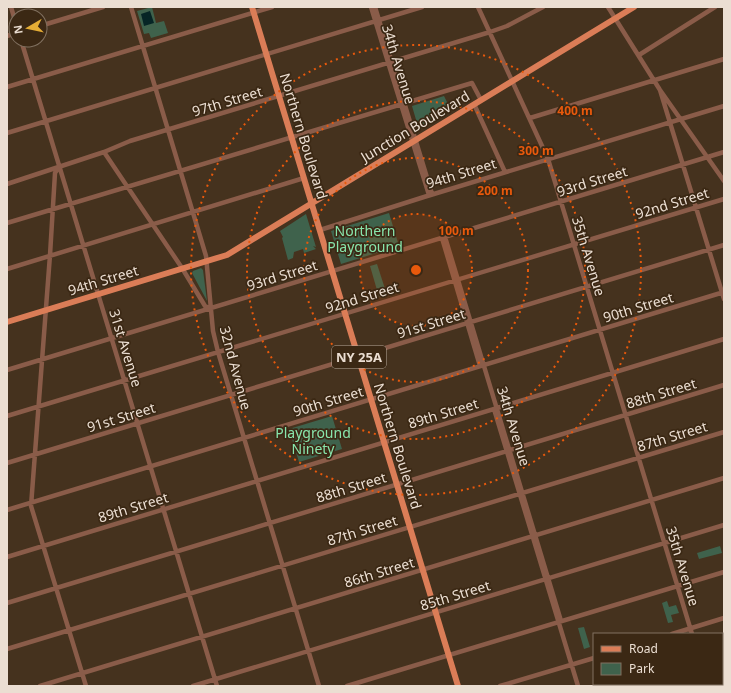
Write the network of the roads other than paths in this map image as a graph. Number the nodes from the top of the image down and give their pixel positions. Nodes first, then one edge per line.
1 (104, 7) edge
2 (131, 7) edge
3 (272, 7) edge
4 (371, 7) edge
5 (375, 7) edge
6 (422, 7) edge
7 (478, 7) edge
8 (543, 7) edge
9 (608, 7) edge
10 (634, 7) edge
11 (715, 7) edge
12 (253, 10) edge
13 (615, 19) junction
14 (377, 21) junction
15 (48, 24) edge
16 (490, 32) junction
17 (143, 46) junction
18 (23, 48) edge
19 (267, 54) junction
20 (639, 55) junction
21 (724, 59) edge
22 (390, 62) junction
23 (33, 79) junction
24 (654, 80) junction
25 (512, 82) junction
26 (7, 87) edge
27 (155, 88) junction
28 (660, 90) junction
29 (279, 96) junction
30 (481, 100) junction
31 (402, 103) junction
32 (474, 104) junction
33 (724, 106) edge
34 (530, 118) junction
35 (681, 119) junction
36 (46, 121) junction
37 (670, 122) junction
38 (168, 130) junction
39 (7, 133) edge
40 (292, 137) junction
41 (414, 140) junction
42 (104, 152) junction
43 (724, 152) edge
44 (708, 157) junction
45 (548, 159) junction
46 (683, 165) junction
47 (59, 167) junction
48 (181, 171) junction
49 (505, 172) junction
50 (304, 178) junction
51 (724, 181) edge
52 (7, 184) edge
53 (128, 187) junction
54 (430, 195) junction
55 (724, 199) edge
56 (561, 202) junction
57 (312, 203) junction
58 (71, 204) junction
59 (696, 208) junction
60 (53, 209) junction
61 (193, 212) junction
62 (7, 223) edge
63 (153, 224) junction
64 (320, 230) junction
65 (443, 237) junction
66 (83, 245) junction
67 (574, 245) junction
68 (724, 245) edge
69 (709, 250) junction
70 (50, 255) junction
71 (206, 261) junction
72 (182, 268) junction
73 (7, 269) edge
74 (332, 271) junction
75 (456, 280) junction
76 (587, 287) junction
77 (723, 293) edge
78 (98, 294) junction
79 (724, 299) edge
80 (211, 308) junction
81 (46, 309) junction
82 (345, 314) junction
83 (7, 322) edge
84 (469, 323) junction
85 (600, 330) junction
86 (111, 338) junction
87 (724, 339) edge
88 (218, 352) junction
89 (358, 356) junction
90 (43, 359) junction
91 (482, 365) junction
92 (7, 370) edge
93 (612, 373) junction
94 (124, 381) junction
95 (724, 385) edge
96 (231, 395) junction
97 (371, 399) junction
98 (39, 406) junction
99 (495, 408) junction
100 (625, 415) junction
101 (7, 416) edge
102 (137, 424) junction
103 (724, 432) edge
104 (244, 438) junction
105 (384, 442) junction
106 (508, 451) junction
107 (35, 455) junction
108 (638, 458) junction
109 (7, 463) edge
110 (150, 466) junction
111 (724, 478) edge
112 (257, 481) junction
113 (397, 484) junction
114 (521, 493) junction
115 (651, 500) junction
116 (31, 502) junction
117 (163, 509) junction
118 (7, 510) edge
119 (270, 523) junction
120 (724, 525) edge
121 (410, 527) junction
122 (534, 536) junction
123 (664, 543) junction
124 (43, 546) junction
125 (176, 552) junction
126 (7, 556) edge
127 (283, 566) junction
128 (423, 570) junction
129 (724, 572) edge
130 (547, 579) junction
131 (677, 586) junction
132 (56, 588) junction
133 (189, 594) junction
134 (7, 603) edge
135 (296, 608) junction
136 (436, 612) junction
137 (724, 618) edge
138 (560, 621) junction
139 (690, 628) junction
140 (69, 630) junction
141 (675, 633) edge
142 (692, 633) edge
143 (202, 637) junction
144 (7, 649) edge
145 (308, 651) junction
146 (449, 655) junction
147 (593, 658) edge
148 (571, 664) junction
149 (82, 673) junction
150 (215, 679) junction
151 (40, 686) edge
152 (86, 686) edge
153 (193, 686) edge
154 (217, 686) edge
155 (319, 686) edge
156 (347, 686) edge
157 (458, 686) edge
158 (500, 686) edge
159 (578, 686) edge

1 - 15 street
2 - 17 street, 32nd Avenue
3 - 12 street
4 - 14 street, 34th Avenue
5 - 14 street, 34th Avenue
6 - 14 street
7 - 16 street, 35th Avenue
8 - 16 street, 97th Street
9 - 13 street
10 - 13 main road, Junction Boulevard
11 - 20 street
12 - 17 street
12 - 19 main road, Northern Boulevard / NY 25A
13 - 20 street
13 - 25 main road, Junction Boulevard
14 - 19 street
14 - 22 street, 34th Avenue
16 - 22 street, 97th Street
16 - 25 street, 35th Avenue
17 - 23 street
17 - 27 street, 32nd Avenue
18 - 23 street, 31st Avenue
19 - 27 street
19 - 29 main road, Northern Boulevard / NY 25A
20 - 24 street
21 - 24 street
22 - 29 street, 97th Street
22 - 31 street, 34th Avenue
23 - 26 street
23 - 36 street, 31st Avenue
24 - 28 street
24 - 34 street
25 - 30 main road, Junction Boulevard
25 - 34 street, 35th Avenue
27 - 36 street
27 - 38 street, 32nd Avenue
28 - 35 street
28 - 37 street
29 - 38 street, 97th Street
29 - 40 main road, Northern Boulevard / NY 25A
30 - 31 street
30 - 32 main road, Junction Boulevard
31 - 40 street
31 - 41 street, 34th Avenue
32 - 41 main road, Junction Boulevard
32 - 49 street
33 - 35 street, 94th Street
34 - 45 street, 35th Avenue
35 - 37 street, 94th Street
35 - 44 street
36 - 39 street
36 - 47 street, 31st Avenue
37 - 45 street, 94th Street
37 - 46 street
38 - 42 street, 97th Street
38 - 48 street, 32nd Avenue
40 - 48 street
40 - 50 main road, Northern Boulevard / NY 25A
41 - 54 street, 34th Avenue
41 - 57 main road, Junction Boulevard
42 - 47 street, 97th Street
42 - 53 street
43 - 44 street, 93rd Street
44 - 46 street, 93rd Street
44 - 51 street
45 - 49 street, 94th Street
45 - 56 street, 35th Avenue
46 - 56 street, 93rd Street
46 - 59 street
47 - 52 street, 97th Street
47 - 58 street, 31st Avenue
47 - 60 street
48 - 53 street
48 - 61 street, 32nd Avenue
49 - 54 street, 94th Street
50 - 57 main road, Northern Boulevard / NY 25A
50 - 61 street
53 - 58 street
53 - 63 street
54 - 64 street, 94th Street
55 - 59 street, 92nd Street
56 - 65 street, 93rd Street
56 - 67 street, 35th Avenue
57 - 64 main road, Northern Boulevard / NY 25A
57 - 71 main road, Junction Boulevard
58 - 60 street
58 - 66 street, 31st Avenue
59 - 67 street, 92nd Street
59 - 69 street
60 - 62 street
60 - 70 street
61 - 63 street
61 - 71 street, 32nd Avenue
63 - 66 street
63 - 72 street
64 - 74 main road, Northern Boulevard / NY 25A
65 - 74 street, 93rd Street
65 - 75 street, 34th Avenue
66 - 70 street
66 - 78 street, 31st Avenue
67 - 75 street, 92nd Street
67 - 76 street, 35th Avenue
68 - 69 street, 91st Street
69 - 76 street, 91st Street
69 - 77 street
70 - 73 street
70 - 81 street
71 - 72 main road, 94th Street
71 - 80 street, 32nd Avenue
72 - 78 main road, 94th Street
72 - 80 street
74 - 80 street, 93rd Street
74 - 82 main road, Northern Boulevard / NY 25A
75 - 82 street, 92nd Street
75 - 84 street, 34th Avenue
76 - 84 street, 91st Street
76 - 85 street, 35th Avenue
77 - 79 street
77 - 85 street, 90th Street
78 - 81 main road, 94th Street
78 - 86 street, 31st Avenue
80 - 86 street, 93rd Street
80 - 88 street, 32nd Avenue
81 - 83 main road, 94th Street
81 - 90 street
82 - 88 street, 92nd Street
82 - 89 main road, Northern Boulevard / NY 25A
84 - 89 street, 91st Street
84 - 91 street, 34th Avenue
85 - 91 street, 90th Street
85 - 93 street, 35th Avenue
86 - 90 street, 93rd Street
86 - 94 street, 31st Avenue
87 - 93 street, 89th Street
88 - 94 street, 92nd Street
88 - 96 street, 32nd Avenue
89 - 96 street, 91st Street
89 - 97 main road, Northern Boulevard / NY 25A
90 - 92 street, 93rd Street
90 - 98 street
91 - 97 street, 90th Street
91 - 99 street, 34th Avenue
93 - 99 street, 89th Street
93 - 100 street, 35th Avenue
94 - 98 street, 92nd Street
94 - 102 street, 31st Avenue
95 - 100 street, 88th Street
96 - 102 street, 91st Street
96 - 104 street, 32nd Avenue
97 - 104 street, 90th Street
97 - 105 main road, Northern Boulevard / NY 25A
98 - 101 street, 92nd Street
98 - 107 street
99 - 105 street, 89th Street
99 - 106 street, 34th Avenue
100 - 106 street, 88th Street
100 - 108 street, 35th Avenue
102 - 107 street, 91st Street
102 - 110 street, 31st Avenue
103 - 108 street, 87th Street
104 - 110 street, 90th Street
104 - 112 street, 32nd Avenue
105 - 112 street, 89th Street
105 - 113 main road, Northern Boulevard / NY 25A
106 - 113 street, 88th Street
106 - 114 street, 34th Avenue
107 - 109 street, 91st Street
107 - 116 street
108 - 114 street, 87th Street
108 - 115 street, 35th Avenue
110 - 116 street, 90th Street
110 - 117 street, 31st Avenue
111 - 115 street, 86th Street
112 - 117 street, 89th Street
112 - 119 street, 32nd Avenue
113 - 119 street, 88th Street
113 - 121 main road, Northern Boulevard / NY 25A
114 - 121 street, 87th Street
114 - 122 street, 34th Avenue
115 - 122 street, 86th Street
115 - 123 street, 35th Avenue
116 - 118 street, 90th Street
116 - 124 street
117 - 124 street, 89th Street
117 - 125 street, 31st Avenue
119 - 125 street, 88th Street
119 - 127 street, 32nd Avenue
120 - 123 street, 85th Street
121 - 127 street, 87th Street
121 - 128 main road, Northern Boulevard / NY 25A
122 - 128 street, 86th Street
122 - 130 street, 34th Avenue
123 - 130 street, 85th Street
123 - 131 street, 35th Avenue
124 - 126 street, 89th Street
124 - 132 street
125 - 132 street, 88th Street
125 - 133 street, 31st Avenue
127 - 133 street, 87th Street
127 - 135 street, 32nd Avenue
128 - 135 street, 86th Street
128 - 136 main road, Northern Boulevard / NY 25A
129 - 131 street
130 - 136 street, 85th Street
130 - 138 street, 34th Avenue
131 - 138 street
131 - 139 street, 35th Avenue
132 - 134 street, 88th Street
132 - 140 street
133 - 140 street, 87th Street
133 - 143 street, 31st Avenue
135 - 143 street, 86th Street
135 - 145 street, 32nd Avenue
136 - 145 street, 85th Street
136 - 146 main road, Northern Boulevard / NY 25A
137 - 139 street
138 - 146 street
138 - 148 street, 34th Avenue
139 - 141 street
139 - 142 street, 35th Avenue
140 - 144 street, 87th Street
140 - 149 street
143 - 149 street, 86th Street
143 - 150 street, 31st Avenue
145 - 150 street, 85th Street
145 - 155 street, 32nd Avenue
146 - 156 street
146 - 157 main road, Northern Boulevard / NY 25A
147 - 148 street
148 - 158 street
148 - 159 street, 34th Avenue
149 - 151 street, 86th Street
149 - 152 street
150 - 153 street, 85th Street
150 - 154 street, 31st Avenue

